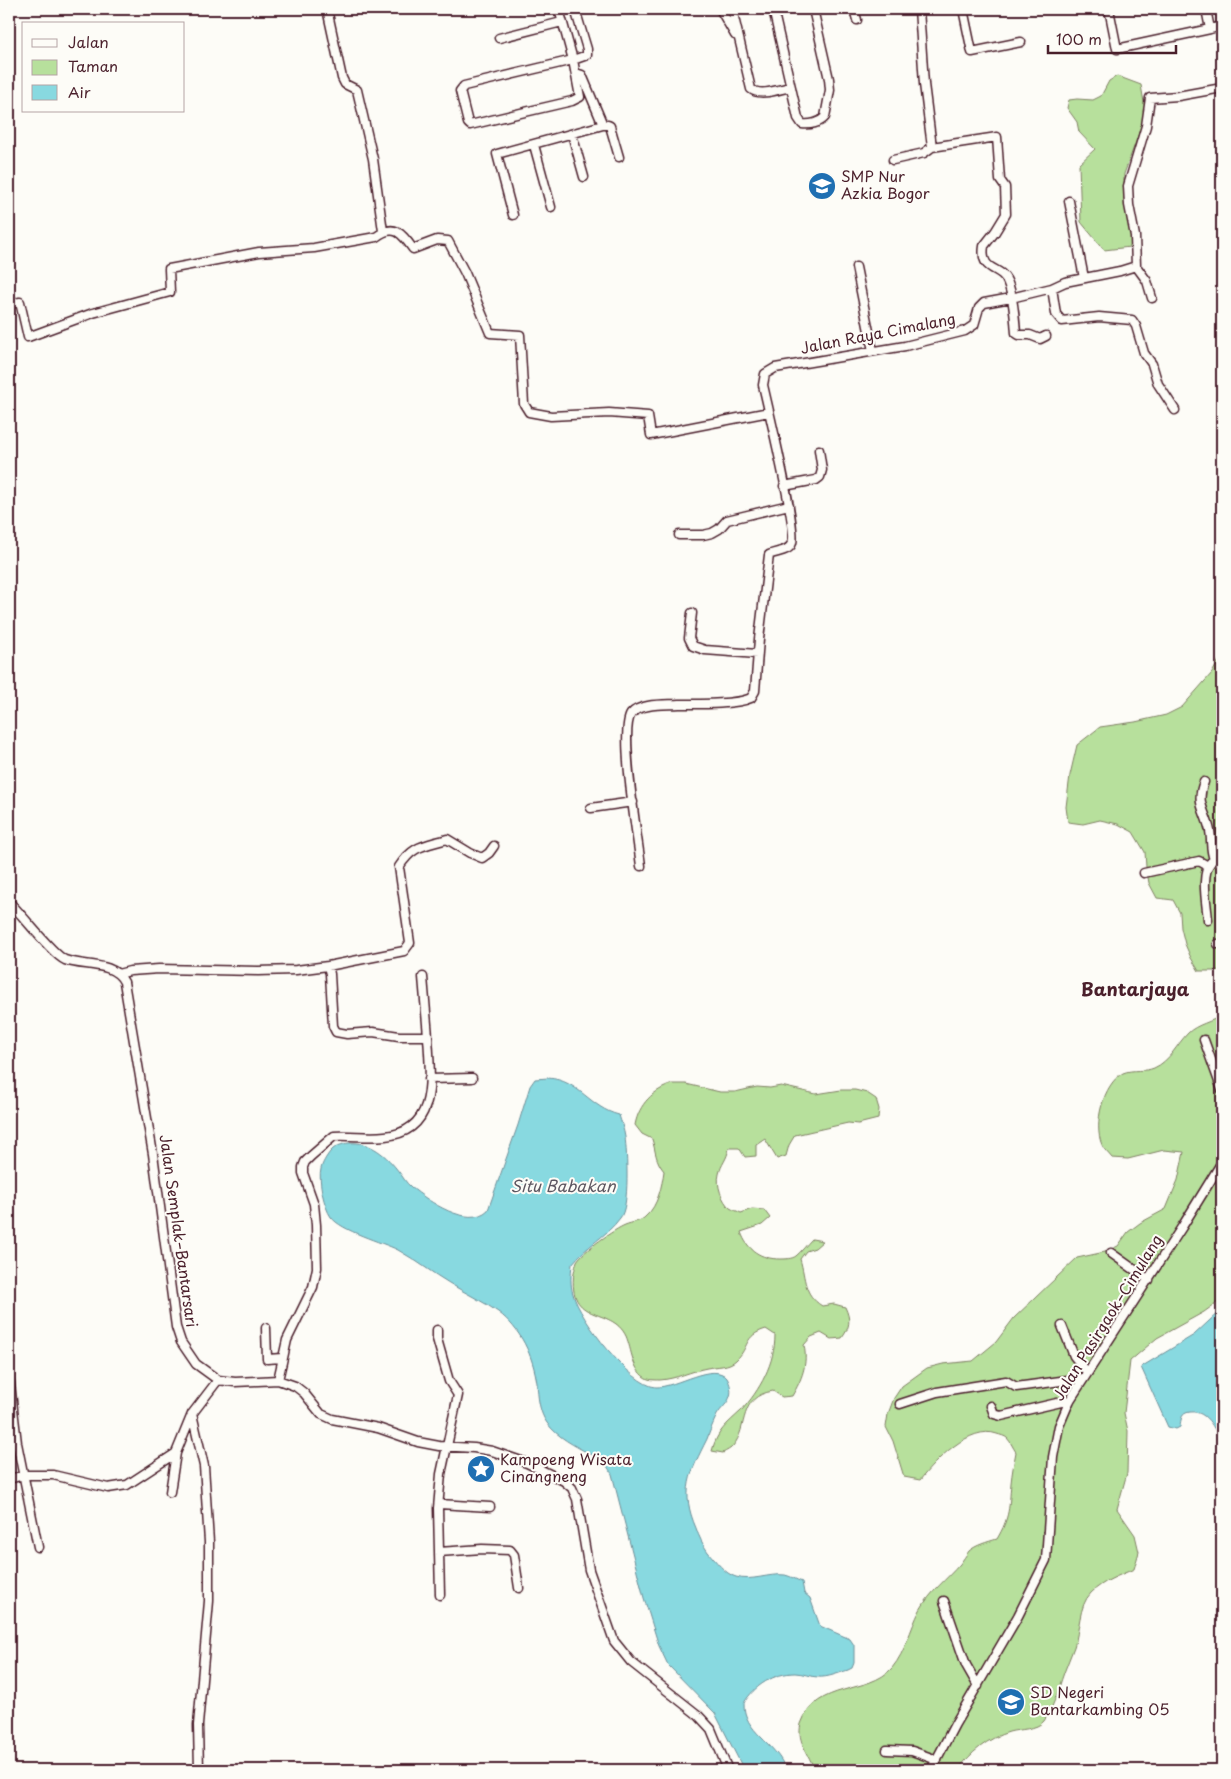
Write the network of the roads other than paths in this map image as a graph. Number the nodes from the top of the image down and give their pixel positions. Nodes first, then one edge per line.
1 (327, 9) edge
2 (559, 9) edge
3 (575, 9) edge
4 (720, 9) edge
5 (732, 9) edge
6 (773, 9) edge
7 (813, 9) edge
8 (854, 9) edge
9 (919, 9) edge
10 (963, 9) edge
11 (1111, 9) edge
12 (1206, 9) edge
13 (857, 20) dead end
14 (562, 22) junction
15 (1222, 26) edge
16 (1210, 29) junction
17 (499, 38) dead end
18 (739, 41) junction
19 (1021, 42) dead end
20 (573, 60) junction
21 (576, 73) junction
22 (791, 87) junction
23 (1222, 88) edge
24 (603, 125) junction
25 (572, 134) junction
26 (534, 145) junction
27 (932, 147) junction
28 (619, 157) dead end
29 (893, 160) dead end
30 (584, 177) dead end
31 (1070, 201) dead end
32 (551, 207) dead end
33 (513, 215) dead end
34 (383, 231) junction
35 (1136, 266) junction
36 (856, 267) dead end
37 (1084, 278) junction
38 (1052, 288) junction
39 (1011, 298) junction
40 (1152, 298) dead end
41 (9, 304) edge
42 (1046, 336) dead end
43 (873, 351) junction
44 (1176, 410) dead end
45 (769, 412) junction
46 (819, 450) dead end
47 (784, 486) junction
48 (789, 505) junction
49 (679, 535) dead end
50 (692, 613) dead end
51 (757, 654) junction
52 (1204, 782) dead end
53 (633, 802) junction
54 (590, 808) dead end
55 (494, 846) dead end
56 (1214, 859) junction
57 (1222, 860) edge
58 (641, 866) dead end
59 (1208, 866) junction
60 (1144, 873) dead end
61 (9, 902) edge
62 (1208, 920) dead end
63 (328, 966) junction
64 (118, 974) junction
65 (423, 977) dead end
66 (428, 1036) junction
67 (1204, 1040) dead end
68 (472, 1078) dead end
69 (429, 1079) junction
70 (1222, 1090) edge
71 (1222, 1162) edge
72 (1111, 1253) dead end
73 (1149, 1280) junction
74 (1062, 1326) dead end
75 (266, 1328) dead end
76 (437, 1330) dead end
77 (282, 1358) junction
78 (9, 1375) edge
79 (1085, 1375) junction
80 (218, 1380) junction
81 (278, 1380) junction
82 (1070, 1400) junction
83 (900, 1404) dead end
84 (990, 1406) dead end
85 (192, 1414) junction
86 (447, 1447) junction
87 (176, 1453) junction
88 (24, 1475) junction
89 (9, 1479) edge
90 (170, 1492) dead end
91 (438, 1504) junction
92 (490, 1508) dead end
93 (38, 1547) dead end
94 (439, 1552) junction
95 (519, 1588) dead end
96 (440, 1595) dead end
97 (944, 1601) dead end
98 (978, 1686) junction
99 (887, 1750) dead end
100 (937, 1760) junction
101 (198, 1770) edge
102 (728, 1770) edge
103 (931, 1770) edge

1 - 34 street
2 - 14 street
3 - 20 street
4 - 18 street
5 - 18 street
6 - 22 street
7 - 22 street
8 - 13 street
9 - 27 street
10 - 19 street
11 - 16 street
12 - 16 street
14 - 17 street
14 - 20 street
15 - 16 street
18 - 22 street
20 - 21 street
20 - 21 street
21 - 24 street
23 - 35 street
24 - 25 street
24 - 28 street
25 - 26 street
25 - 30 street
26 - 32 street
26 - 33 street
27 - 29 street
27 - 39 street
31 - 37 street
34 - 41 street
34 - 45 street
35 - 37 street, Jalan Raya Cimalang
35 - 40 street
36 - 43 street
37 - 38 street, Jalan Raya Cimalang
38 - 39 street, Jalan Raya Cimalang
38 - 44 street
39 - 42 street
39 - 43 street, Jalan Raya Cimalang
43 - 45 street, Jalan Raya Cimalang
45 - 47 street, Jalan Raya Cimalang
46 - 47 street
47 - 48 street, Jalan Raya Cimalang
48 - 49 street
48 - 51 street, Jalan Raya Cimalang
50 - 51 street
51 - 53 street
52 - 56 street
53 - 54 street
53 - 58 street
55 - 63 street
56 - 57 street
56 - 59 street
59 - 60 street
59 - 62 street
61 - 64 street
63 - 64 street
63 - 66 street
64 - 80 street, Jalan Semplak–Bantarsari
65 - 66 street
66 - 69 street
67 - 70 street
68 - 69 street
69 - 77 street
71 - 73 street, Jalan Pasirgaok–Cimulang
72 - 73 street
73 - 79 street, Jalan Pasirgaok–Cimulang
74 - 79 street
75 - 77 street
76 - 86 street
77 - 81 street
78 - 88 street
79 - 82 street, Jalan Pasirgaok–Cimulang
79 - 83 street
80 - 81 street
80 - 85 street
81 - 86 street
82 - 84 street
82 - 98 street, Jalan Pasirgaok–Cimulang
85 - 87 street
85 - 101 street
86 - 91 street
86 - 102 street
87 - 88 street
87 - 90 street
88 - 89 street
88 - 93 street
91 - 92 street
91 - 94 street
94 - 95 street
94 - 96 street
97 - 98 street
98 - 100 street, Jalan Pasirgaok–Cimulang
99 - 100 street
100 - 103 street, Jalan Pasirgaok–Cimulang

